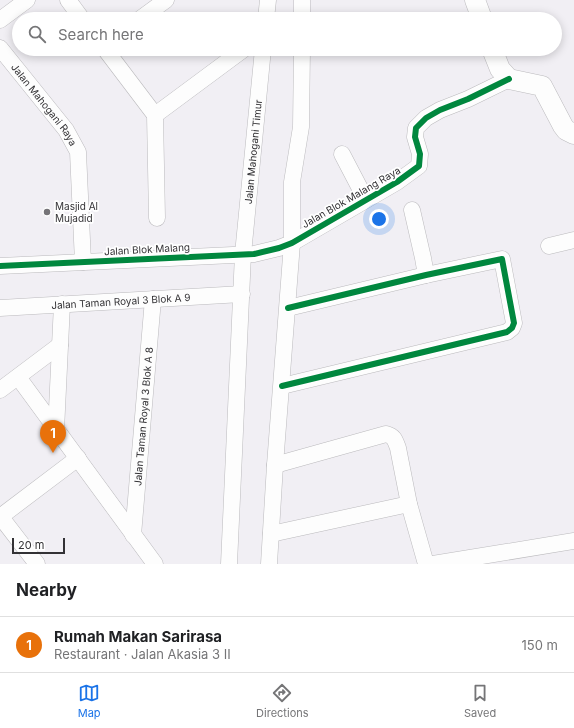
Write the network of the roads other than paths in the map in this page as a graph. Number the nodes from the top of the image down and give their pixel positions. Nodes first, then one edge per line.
1 (27, 0) edge
2 (68, 0) edge
3 (166, 0) edge
4 (268, 0) edge
5 (302, 0) edge
6 (475, 0) edge
7 (77, 12) edge
8 (150, 12) edge
9 (267, 12) edge
10 (302, 12) edge
11 (479, 12) edge
12 (0, 20) edge
13 (0, 48) edge
14 (110, 56) edge
15 (235, 56) edge
16 (263, 56) edge
17 (302, 56) edge
18 (495, 56) edge
19 (509, 79) junction
20 (155, 115) junction
21 (574, 134) edge
22 (342, 154) dead end
23 (366, 200) junction
24 (412, 210) dead end
25 (157, 218) dead end
26 (574, 240) edge
27 (286, 245) junction
28 (548, 246) dead end
29 (249, 254) junction
30 (83, 262) junction
31 (0, 266) edge
32 (426, 275) junction
33 (242, 294) junction
34 (153, 299) junction
35 (62, 304) junction
36 (0, 308) edge
37 (288, 308) junction
38 (60, 346) junction
39 (18, 377) junction
40 (282, 386) junction
41 (0, 390) edge
42 (56, 430) junction
43 (78, 458) junction
44 (275, 465) junction
45 (409, 504) junction
46 (0, 517) edge
47 (133, 534) junction
48 (271, 534) junction
49 (574, 541) edge
50 (37, 564) edge
51 (155, 564) edge
52 (229, 564) edge
53 (269, 564) edge
54 (426, 564) edge
55 (433, 564) edge

1 - 12 street
2 - 7 street
3 - 8 street
4 - 9 street
5 - 10 street
6 - 11 street
13 - 30 street, Jalan Mahogani Raya
14 - 20 street
15 - 20 street
16 - 29 street, Jalan Mahogani Timur
17 - 27 street
18 - 19 street
19 - 21 street
19 - 23 street, Jalan Blok Malang Raya
20 - 25 street
22 - 23 street
23 - 27 street, Jalan Blok Malang Raya
24 - 32 street
26 - 28 street
27 - 29 street, Jalan Blok Malang
27 - 37 street
29 - 30 street, Jalan Blok Malang
29 - 33 street, Jalan Mahogani Timur
30 - 31 street, Jalan Blok Malang
32 - 37 street
32 - 40 street
33 - 34 street, Jalan Taman Royal 3 Blok A 9
33 - 52 street, Jalan Mahogani Timur
34 - 35 street, Jalan Taman Royal 3 Blok A 9
34 - 47 street, Jalan Taman Royal 3 Blok A 8
35 - 36 street, Jalan Taman Royal 3 Blok A 9
35 - 38 street
37 - 40 street
38 - 39 street
38 - 42 street
39 - 41 street
39 - 42 street
40 - 44 street
42 - 43 street
43 - 46 street
43 - 47 street
44 - 45 street
44 - 48 street
45 - 48 street
45 - 54 street
46 - 50 street
47 - 51 street
48 - 53 street
49 - 55 street

